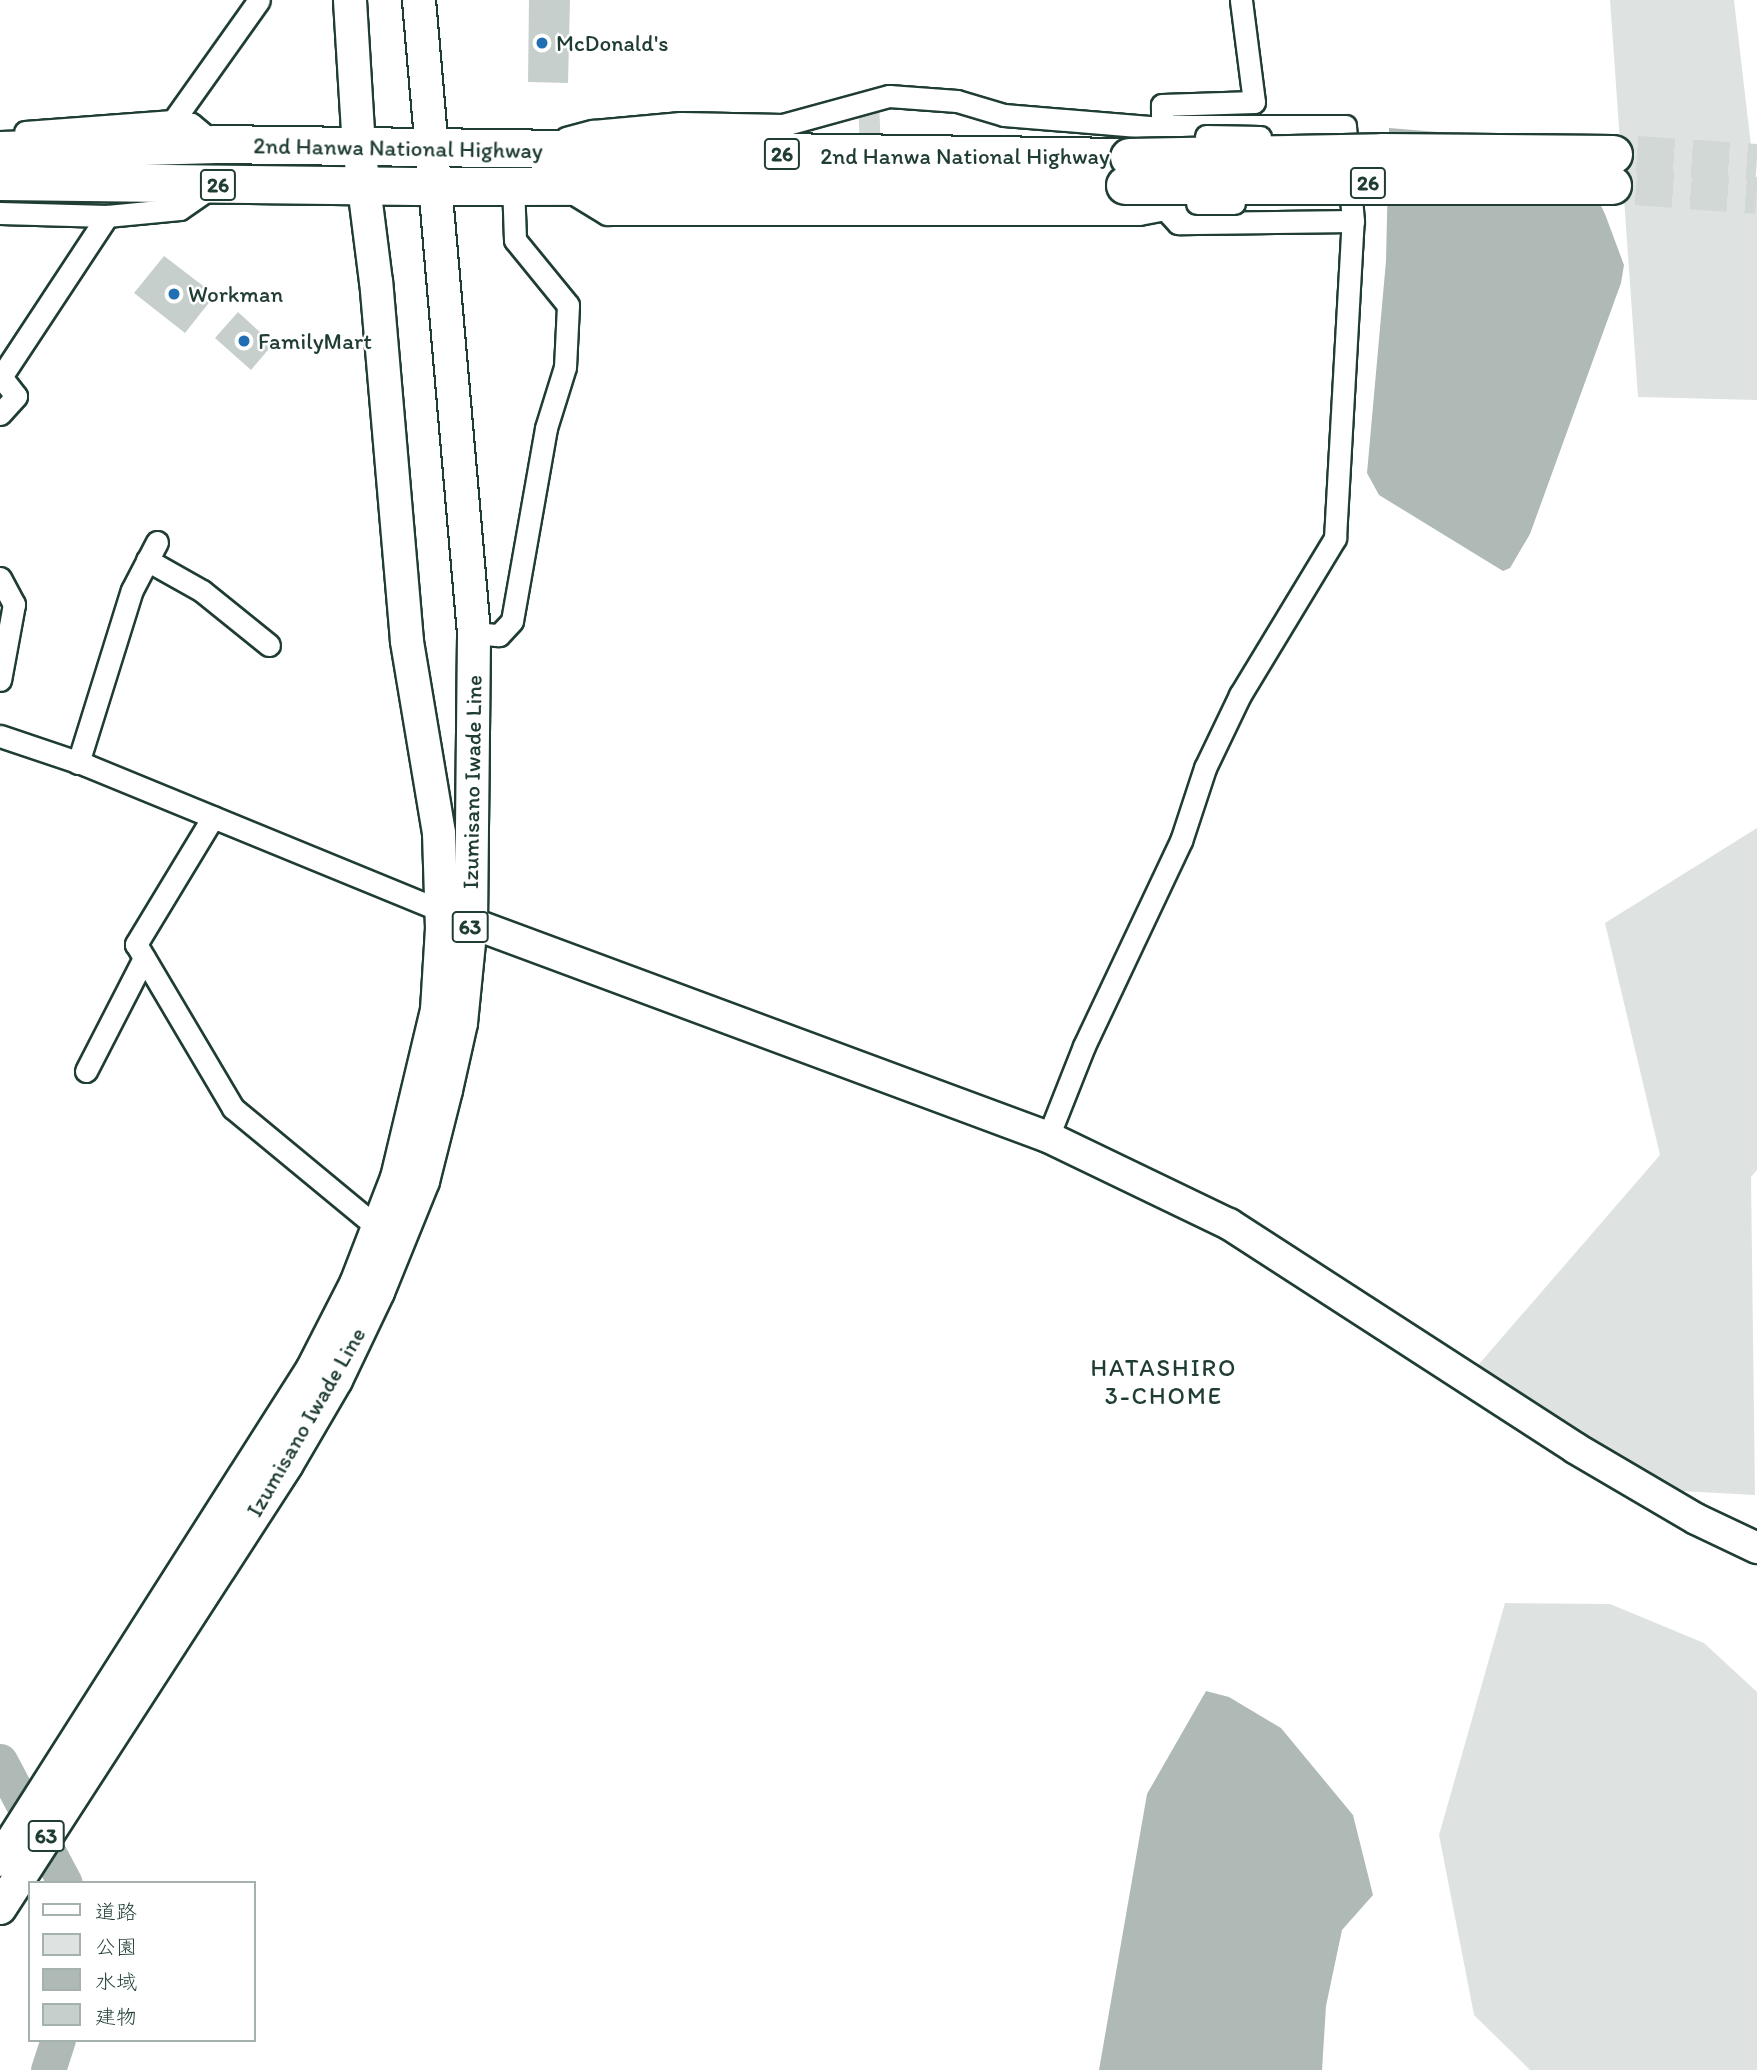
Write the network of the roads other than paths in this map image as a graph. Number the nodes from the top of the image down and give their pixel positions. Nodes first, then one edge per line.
1 (259, 0) edge
2 (350, 0) edge
3 (419, 0) edge
4 (1241, 0) edge
5 (173, 121) junction
6 (1164, 126) junction
7 (0, 136) edge
8 (216, 144) junction
9 (359, 148) junction
10 (434, 149) junction
11 (0, 150) edge
12 (1523, 153) junction
13 (519, 167) junction
14 (1127, 171) junction
15 (0, 181) edge
16 (557, 183) junction
17 (215, 185) junction
18 (364, 185) junction
19 (1550, 185) junction
20 (435, 186) junction
21 (1163, 207) junction
22 (0, 213) edge
23 (107, 216) junction
24 (1353, 221) junction
25 (0, 414) edge
26 (0, 578) edge
27 (474, 633) junction
28 (269, 645) dead end
29 (0, 680) edge
30 (0, 736) edge
31 (78, 762) junction
32 (213, 817) junction
33 (441, 910) junction
34 (471, 923) junction
35 (144, 958) junction
36 (86, 1071) dead end
37 (1048, 1137) junction
38 (378, 1228) junction
39 (1757, 1548) edge
40 (82, 1754) junction
41 (0, 1860) edge
42 (0, 1908) edge

1 - 5 street
2 - 9 main road, Izumisano Iwade Line / 63
3 - 10 main road, Izumisano Iwade Line / 63
4 - 6 street
5 - 7 street
5 - 8 street
6 - 12 street, bridge
6 - 13 street
6 - 21 street
6 - 24 street
8 - 9 highway, 2nd Hanwa National Highway / 26
8 - 11 highway, 2nd Hanwa National Highway / 26
9 - 10 highway, 2nd Hanwa National Highway / 26
9 - 18 main road, Izumisano Iwade Line / 63
10 - 13 highway, 2nd Hanwa National Highway / 26
10 - 20 main road, Izumisano Iwade Line / 63
12 - 14 highway, 2nd Hanwa National Highway / 26, bridge
12 - 19 highway, 2nd Hanwa National Highway / 26, bridge
13 - 14 highway, 2nd Hanwa National Highway / 26
13 - 16 highway, 2nd Hanwa National Highway / 26
13 - 20 highway, 2nd Hanwa National Highway / 26
13 - 27 street
14 - 16 highway, 2nd Hanwa National Highway / 26
14 - 19 highway, 2nd Hanwa National Highway / 26, bridge
15 - 17 highway, 2nd Hanwa National Highway / 26
16 - 21 street
17 - 18 highway, 2nd Hanwa National Highway / 26
17 - 23 street
18 - 20 highway, 2nd Hanwa National Highway / 26
18 - 33 main road, Izumisano Iwade Line / 63
19 - 21 street, bridge
20 - 27 main road, Izumisano Iwade Line / 63
21 - 24 street
22 - 23 street
23 - 25 street
24 - 37 street
26 - 29 street
27 - 34 main road, Izumisano Iwade Line / 63
28 - 31 street
30 - 31 street
31 - 32 street
32 - 33 street
32 - 35 street
33 - 34 street
33 - 38 main road, Izumisano Iwade Line / 63
34 - 37 street
34 - 40 main road, Izumisano Iwade Line / 63
35 - 36 street
35 - 38 street
37 - 39 street
38 - 40 main road, Izumisano Iwade Line / 63
40 - 41 main road, Izumisano Iwade Line / 63
40 - 42 main road, Izumisano Iwade Line / 63

